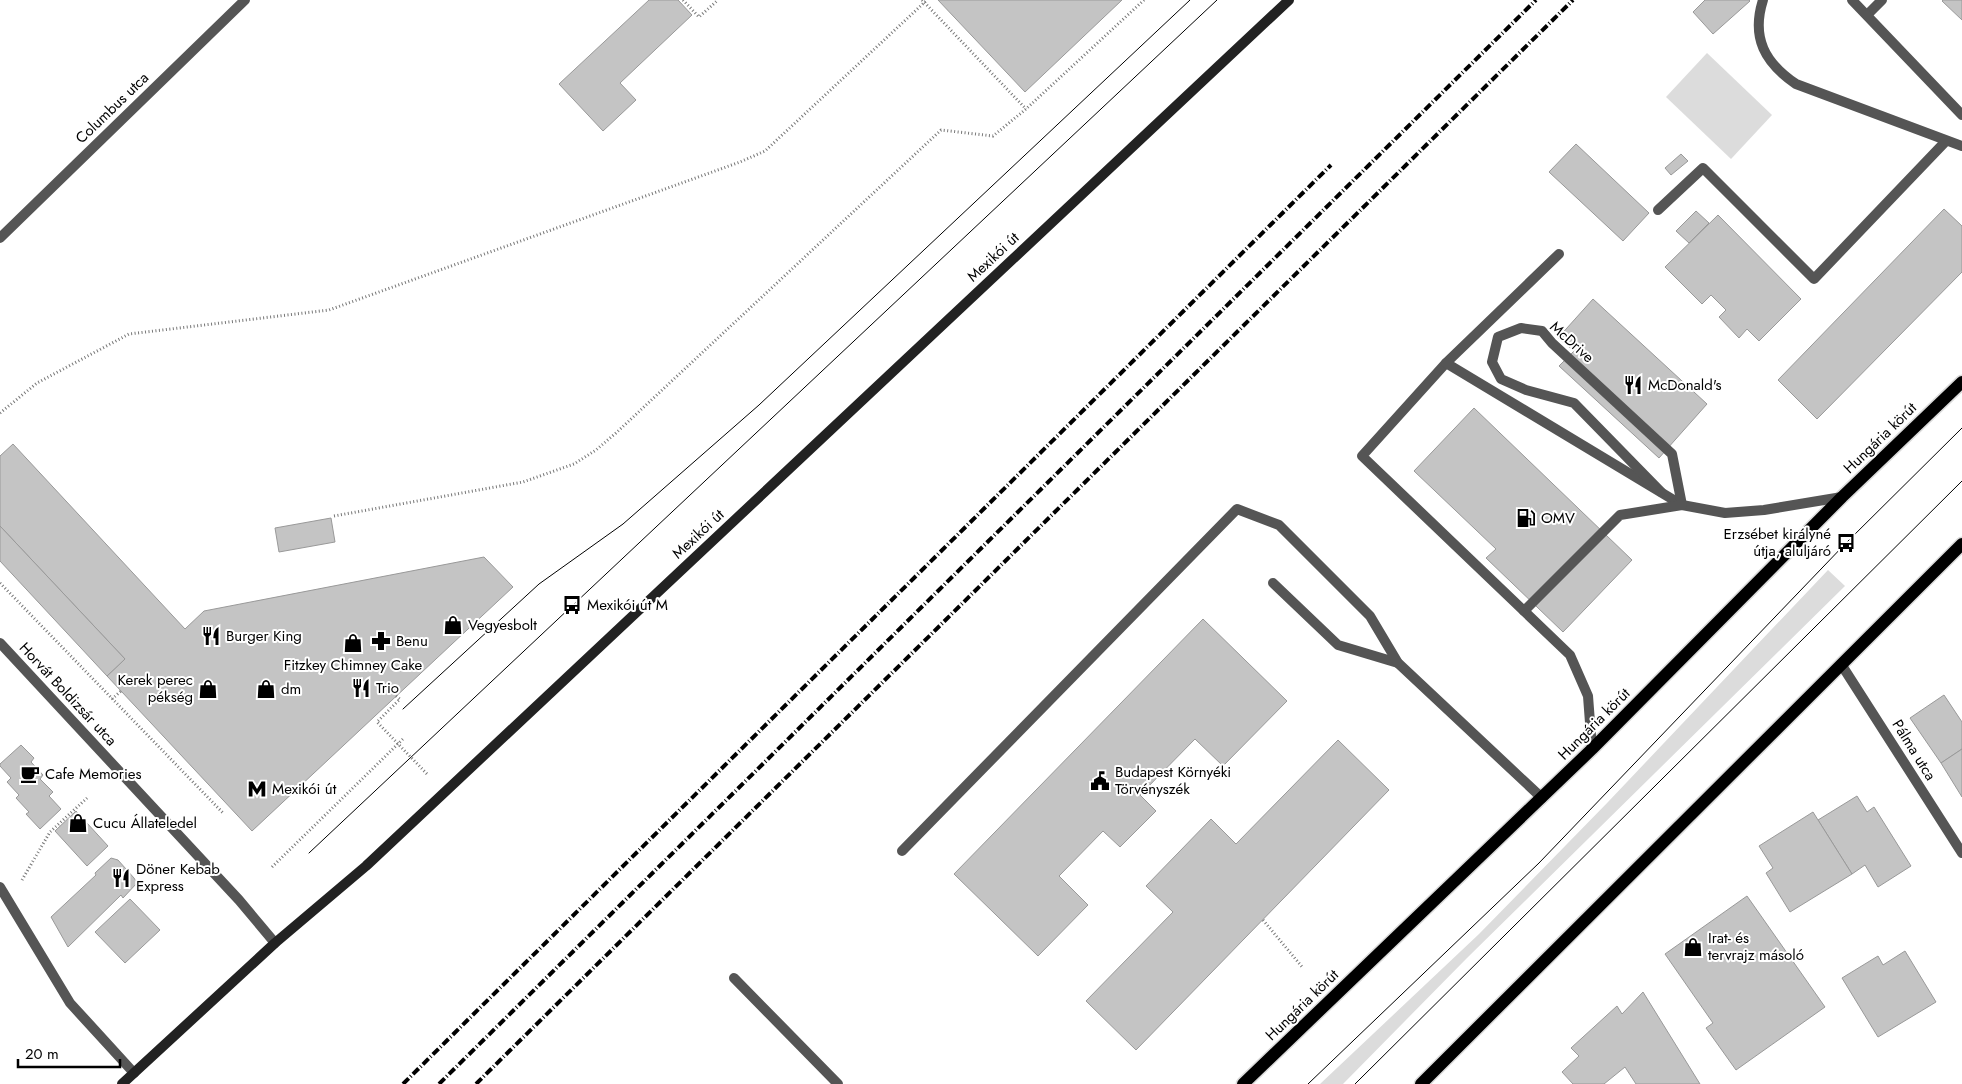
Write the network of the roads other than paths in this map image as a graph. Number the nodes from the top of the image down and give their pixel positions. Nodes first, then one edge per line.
1 (245, 0) edge
2 (1289, 0) edge
3 (1764, 0) edge
4 (1852, 0) edge
5 (1882, 0) edge
6 (1867, 15) junction
7 (1962, 115) edge
8 (1946, 141) junction
9 (1962, 146) edge
10 (1658, 210) dead end
11 (0, 238) edge
12 (1559, 254) dead end
13 (1446, 363) junction
14 (1962, 382) edge
15 (1661, 492) junction
16 (1842, 497) junction
17 (1682, 505) junction
18 (1962, 544) edge
19 (1274, 582) dead end
20 (1524, 611) junction
21 (0, 643) edge
22 (1398, 663) junction
23 (1841, 664) junction
24 (1592, 749) junction
25 (1542, 798) junction
26 (902, 852) dead end
27 (1962, 853) edge
28 (0, 887) edge
29 (275, 943) junction
30 (734, 978) dead end
31 (134, 1073) junction
32 (122, 1084) edge
33 (838, 1084) edge
34 (1243, 1084) edge
35 (1422, 1084) edge

1 - 11 street, Columbus utca
2 - 29 street, Mexikói út
3 - 8 street
4 - 6 street
5 - 6 street
6 - 7 street
8 - 9 street
8 - 10 street
12 - 13 street
13 - 15 street
13 - 20 street
14 - 16 main road, Hungária körút
15 - 17 street
15 - 17 street, McDrive
16 - 17 street
16 - 24 main road, Hungária körút
17 - 20 street
18 - 23 main road
19 - 22 street
20 - 24 street
21 - 29 street, Horvát Boldizsár utca
22 - 25 street
22 - 26 street
23 - 27 street, Pálma utca
23 - 35 main road
24 - 25 main road, Hungária körút
25 - 34 main road, Hungária körút
28 - 31 street
29 - 31 street, Mexikói út
30 - 33 street
31 - 32 street, Mexikói út

